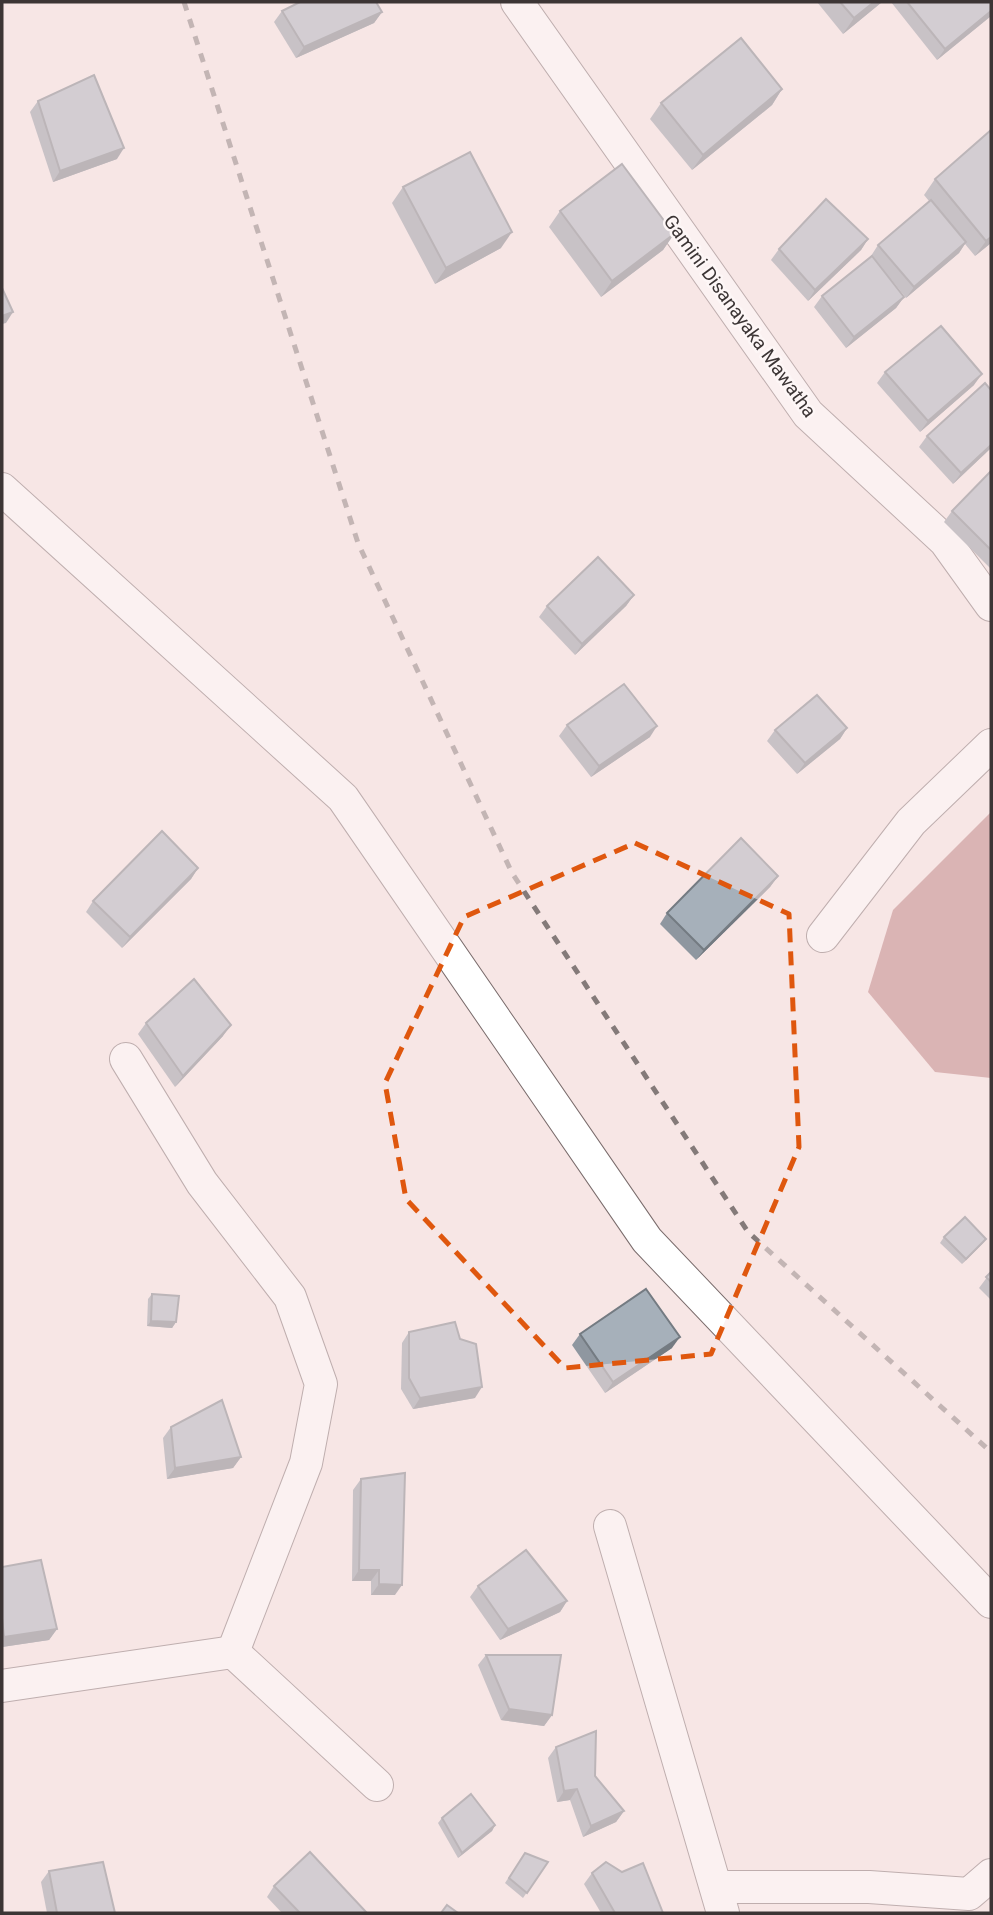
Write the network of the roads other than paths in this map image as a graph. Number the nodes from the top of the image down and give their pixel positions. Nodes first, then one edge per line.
1 (517, 2) edge
2 (2, 489) edge
3 (991, 606) edge
4 (991, 745) edge
5 (823, 936) dead end
6 (126, 1059) dead end
7 (610, 1526) dead end
8 (991, 1602) edge
9 (233, 1652) junction
10 (2, 1686) edge
11 (377, 1785) dead end
12 (991, 1875) edge
13 (720, 1900) edge

1 - 3 street, Gamini Disanayaka Mawatha
2 - 8 street
4 - 5 street
6 - 9 street
7 - 13 street
9 - 10 street
9 - 11 street
12 - 13 street

